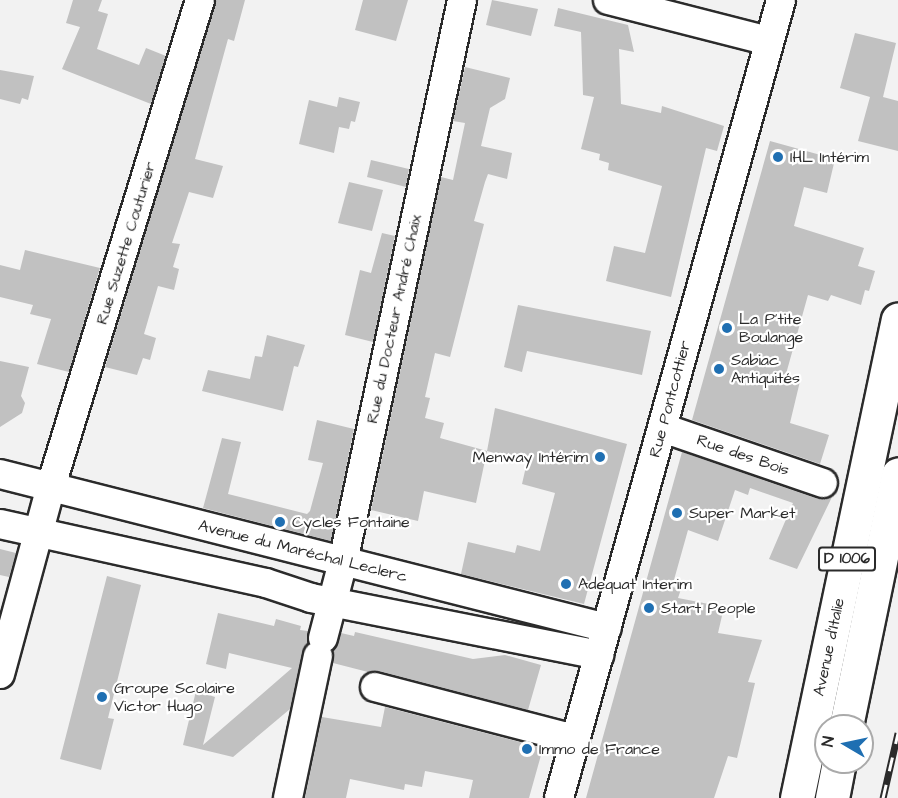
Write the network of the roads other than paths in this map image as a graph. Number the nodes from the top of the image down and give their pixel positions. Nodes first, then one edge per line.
1 (200, 0) edge
2 (462, 0) edge
3 (608, 0) edge
4 (781, 0) edge
5 (769, 41) junction
6 (898, 320) edge
7 (663, 428) junction
8 (0, 474) edge
9 (898, 474) edge
10 (823, 483) dead end
11 (51, 486) junction
12 (0, 524) edge
13 (38, 532) junction
14 (343, 562) junction
15 (332, 600) junction
16 (607, 628) junction
17 (599, 655) junction
18 (0, 674) edge
19 (375, 687) dead end
20 (848, 714) edge
21 (575, 739) junction
22 (837, 774) edge
23 (288, 798) edge
24 (559, 798) edge
25 (796, 798) edge
26 (832, 798) edge

1 - 11 street, Rue Suzette Couturier
2 - 14 street, Rue du Docteur André Chaix
3 - 5 street
4 - 5 street, Rue Pontcottier
5 - 7 street, Rue Pontcottier
6 - 25 main road, Avenue d'Italie / D 1006
7 - 10 street, Rue des Bois
7 - 16 street, Rue Pontcottier
8 - 11 street, Avenue du Maréchal Leclerc
9 - 20 main road, Avenue d'Italie / D 1006
11 - 13 street, Rue Suzette Couturier
11 - 14 street, Avenue du Maréchal Leclerc
12 - 13 street
13 - 15 street
13 - 18 street, Rue Suzette Couturier
14 - 15 street, Rue du Docteur André Chaix
14 - 16 street, Avenue du Maréchal Leclerc
15 - 17 street
15 - 23 street, Rue du Docteur André Chaix
16 - 17 street, Rue Pontcottier
17 - 21 street, Rue Pontcottier
19 - 21 street
21 - 24 street, Rue Pontcottier
22 - 26 main road

